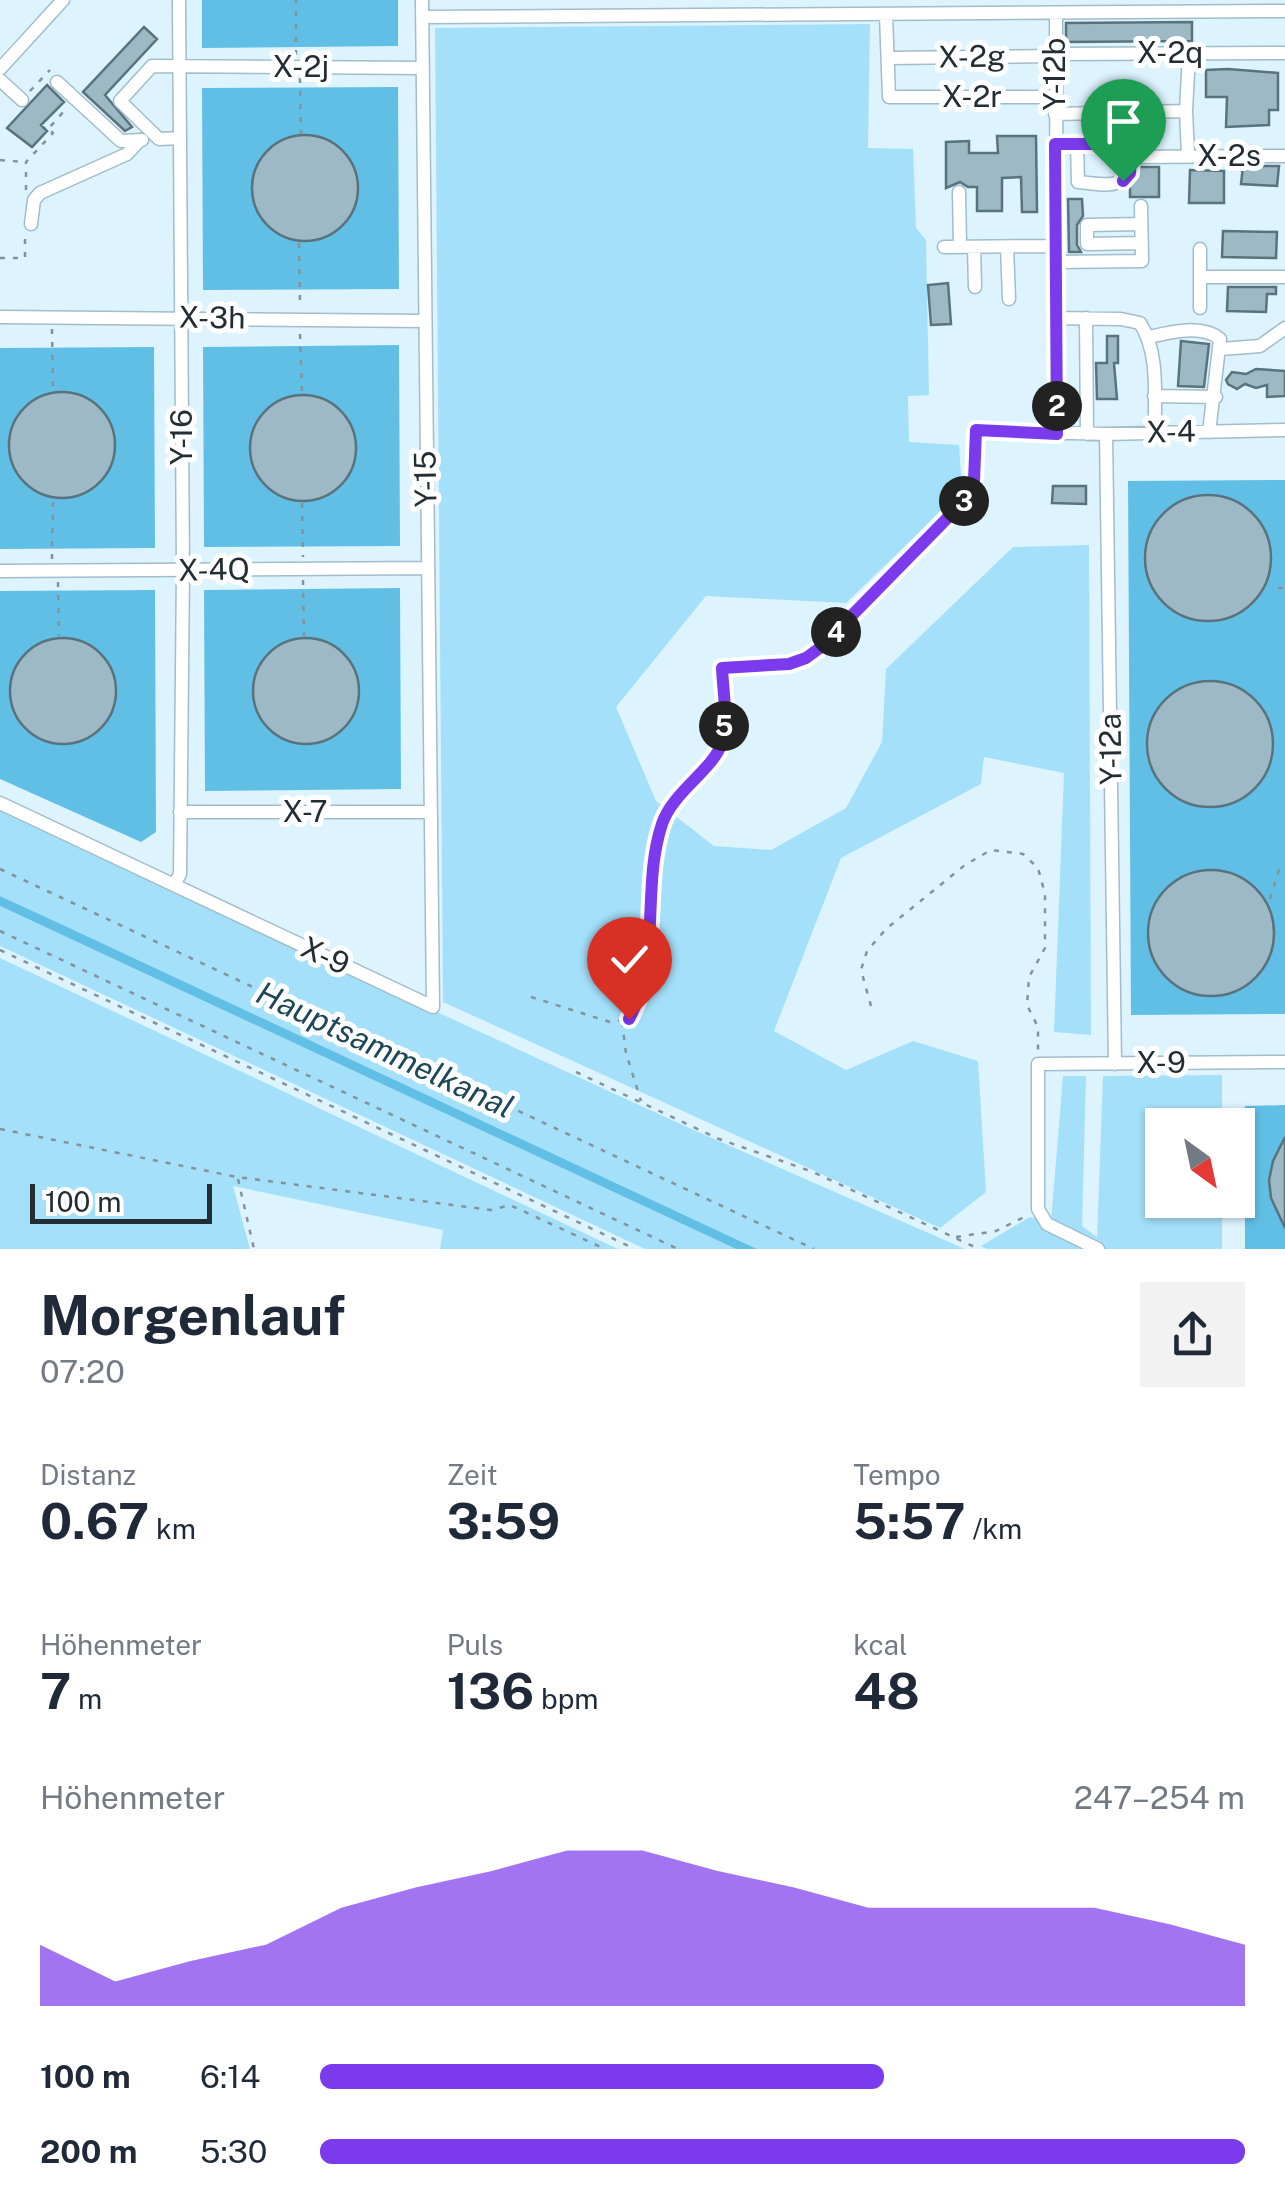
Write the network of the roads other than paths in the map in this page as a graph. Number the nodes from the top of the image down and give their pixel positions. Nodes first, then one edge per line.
1 (63, 0) edge
2 (179, 0) edge
3 (422, 0) edge
4 (470, 0) edge
5 (680, 0) edge
6 (1216, 6) edge
7 (939, 7) edge
8 (1285, 10) edge
9 (886, 14) junction
10 (1056, 14) junction
11 (680, 16) junction
12 (422, 17) junction
13 (486, 17) junction
14 (1190, 53) junction
15 (1285, 53) edge
16 (1056, 55) junction
17 (888, 58) junction
18 (180, 66) junction
19 (422, 68) junction
20 (0, 69) edge
21 (54, 76) road end
22 (0, 80) edge
23 (1055, 97) junction
24 (22, 100) road end
25 (1186, 111) junction
26 (1055, 114) junction
27 (180, 138) junction
28 (159, 139) junction
29 (140, 140) junction
30 (1055, 144) junction
31 (1077, 144) junction
32 (1188, 155) junction
33 (1285, 156) edge
34 (1131, 158) junction
35 (959, 192) dead end
36 (1141, 206) dead end
37 (31, 224) dead end
38 (1142, 224) junction
39 (1142, 243) junction
40 (1087, 244) junction
41 (1056, 246) junction
42 (944, 247) dead end
43 (967, 247) junction
44 (1006, 247) junction
45 (1200, 249) dead end
46 (1056, 262) junction
47 (1088, 262) junction
48 (1200, 276) junction
49 (1285, 277) edge
50 (975, 287) dead end
51 (1009, 299) dead end
52 (1200, 308) dead end
53 (0, 317) edge
54 (181, 318) junction
55 (1056, 318) junction
56 (1086, 318) junction
57 (424, 320) junction
58 (1285, 328) edge
59 (1149, 337) junction
60 (1222, 348) junction
61 (1154, 396) junction
62 (1216, 397) junction
63 (1285, 430) edge
64 (1209, 432) junction
65 (1155, 433) junction
66 (1057, 434) junction
67 (1086, 434) junction
68 (1106, 434) junction
69 (427, 568) junction
70 (182, 570) junction
71 (0, 571) edge
72 (725, 722) road end
73 (0, 802) edge
74 (180, 812) junction
75 (430, 812) junction
76 (177, 879) junction
77 (430, 958) joint
78 (1285, 1062) edge
79 (1115, 1064) junction
80 (1098, 1249) edge

1 - 20 street
2 - 18 street, Y-16
3 - 12 street, Y-15
4 - 13 street
5 - 11 street
6 - 8 street
6 - 10 street
7 - 9 street
7 - 10 street
9 - 11 street
9 - 17 street
10 - 16 street, Y-12b
11 - 13 street
12 - 13 street
12 - 19 street, Y-15
14 - 15 street, X-2q
14 - 16 street, X-2q
14 - 25 street
16 - 17 street, X-2g
16 - 23 street, Y-12b
17 - 23 street, X-2r
18 - 19 street, X-2j
18 - 27 street, Y-16
18 - 28 street
19 - 57 street, Y-15
21 - 29 street
22 - 24 street
23 - 26 street, Y-12b
25 - 26 street
25 - 32 street
26 - 30 street, Y-12b
27 - 28 street
27 - 54 street, Y-16
28 - 29 street
29 - 37 street
30 - 31 street, X-2s
30 - 41 street, Y-12b
31 - 34 street, X-2s
31 - 34 street
32 - 33 street, X-2s
32 - 34 street, X-2s
35 - 43 street
36 - 38 street
38 - 39 street
38 - 40 street
39 - 40 street
39 - 47 street
40 - 47 street
41 - 44 street
41 - 46 street, Y-12b
42 - 43 street
43 - 44 street
43 - 50 street
44 - 51 street
45 - 48 street
46 - 47 street
46 - 55 street, Y-12b
48 - 49 street
48 - 52 street
53 - 54 street, X-3h
54 - 57 street, X-3h
54 - 70 street, Y-16
55 - 56 street
55 - 66 street, Y-12b
56 - 59 street
56 - 67 street
57 - 69 street, Y-15
58 - 60 street
59 - 60 street
59 - 61 street
60 - 62 street
61 - 62 street
61 - 65 street
62 - 64 street
63 - 64 street, X-4
64 - 65 street, X-4
65 - 68 street, X-4
66 - 67 street, X-4
66 - 72 street, X-4
67 - 68 street, X-4
68 - 79 street, Y-12a
69 - 70 street, X-4Q
69 - 75 street, Y-15
70 - 71 street, X-4Q
70 - 74 street, Y-16
73 - 76 street, X-9
74 - 75 street, X-7
74 - 76 street, Y-16
75 - 77 street, Y-15
76 - 77 street, X-9
78 - 79 street, X-9
79 - 80 street, X-9

